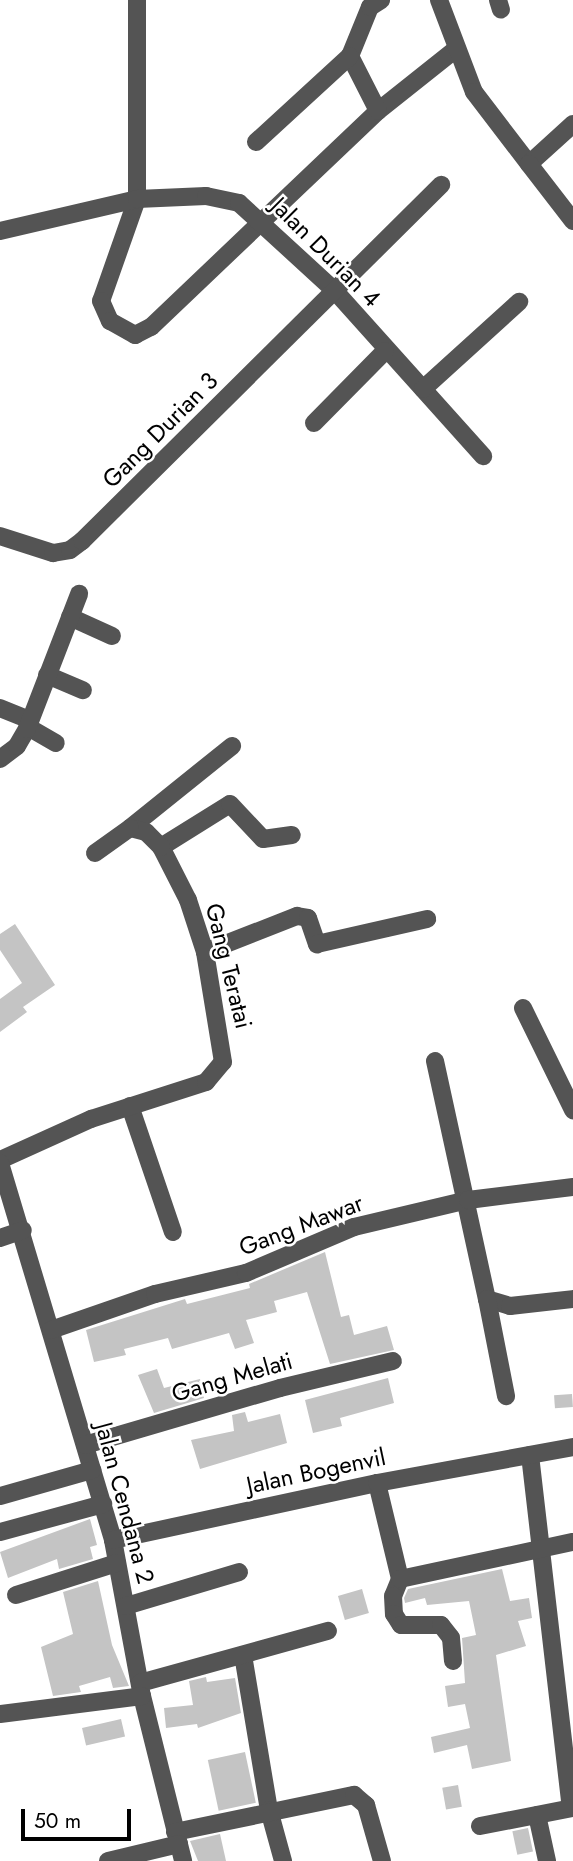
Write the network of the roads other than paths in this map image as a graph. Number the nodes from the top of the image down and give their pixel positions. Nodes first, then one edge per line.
1 (137, 0) edge
2 (381, 0) edge
3 (439, 0) edge
4 (456, 49) junction
5 (350, 56) junction
6 (378, 111) junction
7 (573, 124) edge
8 (256, 142) dead end
9 (529, 164) junction
10 (441, 185) dead end
11 (137, 199) junction
12 (261, 219) junction
13 (573, 221) edge
14 (0, 231) edge
15 (335, 290) junction
16 (519, 302) dead end
17 (386, 351) junction
18 (423, 389) junction
19 (314, 423) dead end
20 (483, 456) dead end
21 (0, 536) edge
22 (79, 594) dead end
23 (70, 617) junction
24 (112, 636) dead end
25 (47, 676) junction
26 (83, 690) dead end
27 (0, 708) edge
28 (29, 723) junction
29 (56, 743) dead end
30 (232, 746) dead end
31 (0, 759) edge
32 (130, 828) junction
33 (292, 835) dead end
34 (161, 847) junction
35 (95, 853) dead end
36 (427, 919) dead end
37 (205, 952) junction
38 (523, 1008) dead end
39 (435, 1061) dead end
40 (130, 1106) junction
41 (573, 1110) edge
42 (0, 1162) edge
43 (573, 1187) edge
44 (468, 1200) junction
45 (23, 1230) junction
46 (173, 1232) dead end
47 (0, 1238) edge
48 (487, 1299) junction
49 (573, 1299) edge
50 (51, 1330) junction
51 (393, 1362) dead end
52 (506, 1396) dead end
53 (85, 1445) junction
54 (573, 1447) edge
55 (530, 1455) junction
56 (92, 1470) junction
57 (377, 1483) junction
58 (0, 1496) edge
59 (103, 1504) junction
60 (0, 1532) edge
61 (113, 1540) junction
62 (573, 1542) edge
63 (542, 1548) junction
64 (117, 1563) junction
65 (239, 1572) dead end
66 (400, 1579) junction
67 (16, 1595) dead end
68 (125, 1606) junction
69 (328, 1631) dead end
70 (243, 1655) junction
71 (453, 1661) dead end
72 (141, 1690) junction
73 (0, 1714) edge
74 (572, 1808) edge
75 (270, 1810) junction
76 (537, 1815) junction
77 (480, 1826) dead end
78 (179, 1845) edge
79 (108, 1861) edge
80 (283, 1861) edge
81 (382, 1861) edge
82 (547, 1861) edge

1 - 11 street
2 - 5 street
3 - 4 street
4 - 6 street
4 - 9 street
5 - 6 street
5 - 8 street
6 - 12 street
7 - 9 street
9 - 13 street
10 - 15 street, Gang Durian 3
11 - 12 street, Jalan Durian 4
11 - 12 street
11 - 14 street, Jalan Durian 4
12 - 15 street, Jalan Durian 4
15 - 17 street, Jalan Durian 4
15 - 21 street, Gang Durian 3
16 - 18 street
17 - 18 street, Jalan Durian 4
17 - 19 street
18 - 20 street, Jalan Durian 4
22 - 23 street
23 - 24 street
23 - 25 street
25 - 26 street
25 - 28 street
27 - 28 street
28 - 29 street
28 - 31 street
30 - 32 street
32 - 34 street
32 - 35 street
33 - 34 street
34 - 37 street, Gang Teratai
36 - 37 street
37 - 40 street, Gang Teratai
38 - 41 street
39 - 44 street
40 - 42 street, Gang Teratai
40 - 46 street
42 - 45 street, Jalan Cendana 2
43 - 44 street, Gang Mawar
44 - 48 street
44 - 50 street, Gang Mawar
45 - 47 street
45 - 50 street, Jalan Cendana 2
48 - 49 street
48 - 52 street
50 - 53 street, Jalan Cendana 2
51 - 53 street, Gang Melati
53 - 56 street, Jalan Cendana 2
54 - 55 street, Jalan Bogenvil
55 - 57 street, Jalan Bogenvil
55 - 63 street
56 - 58 street
56 - 59 street, Jalan Cendana 2
57 - 61 street, Jalan Bogenvil
57 - 66 street
59 - 60 street
59 - 61 street, Jalan Cendana 2
61 - 64 street, Jalan Cendana 2
62 - 63 street
63 - 66 street
63 - 74 street
64 - 67 street
64 - 68 street, Jalan Cendana 2
65 - 68 street
66 - 71 street
68 - 72 street, Jalan Cendana 2
69 - 70 street
70 - 72 street
70 - 75 street
72 - 73 street
72 - 78 street, Jalan Cendana 2
74 - 76 street
75 - 78 street
75 - 80 street
75 - 81 street
76 - 77 street
76 - 82 street
78 - 79 street

